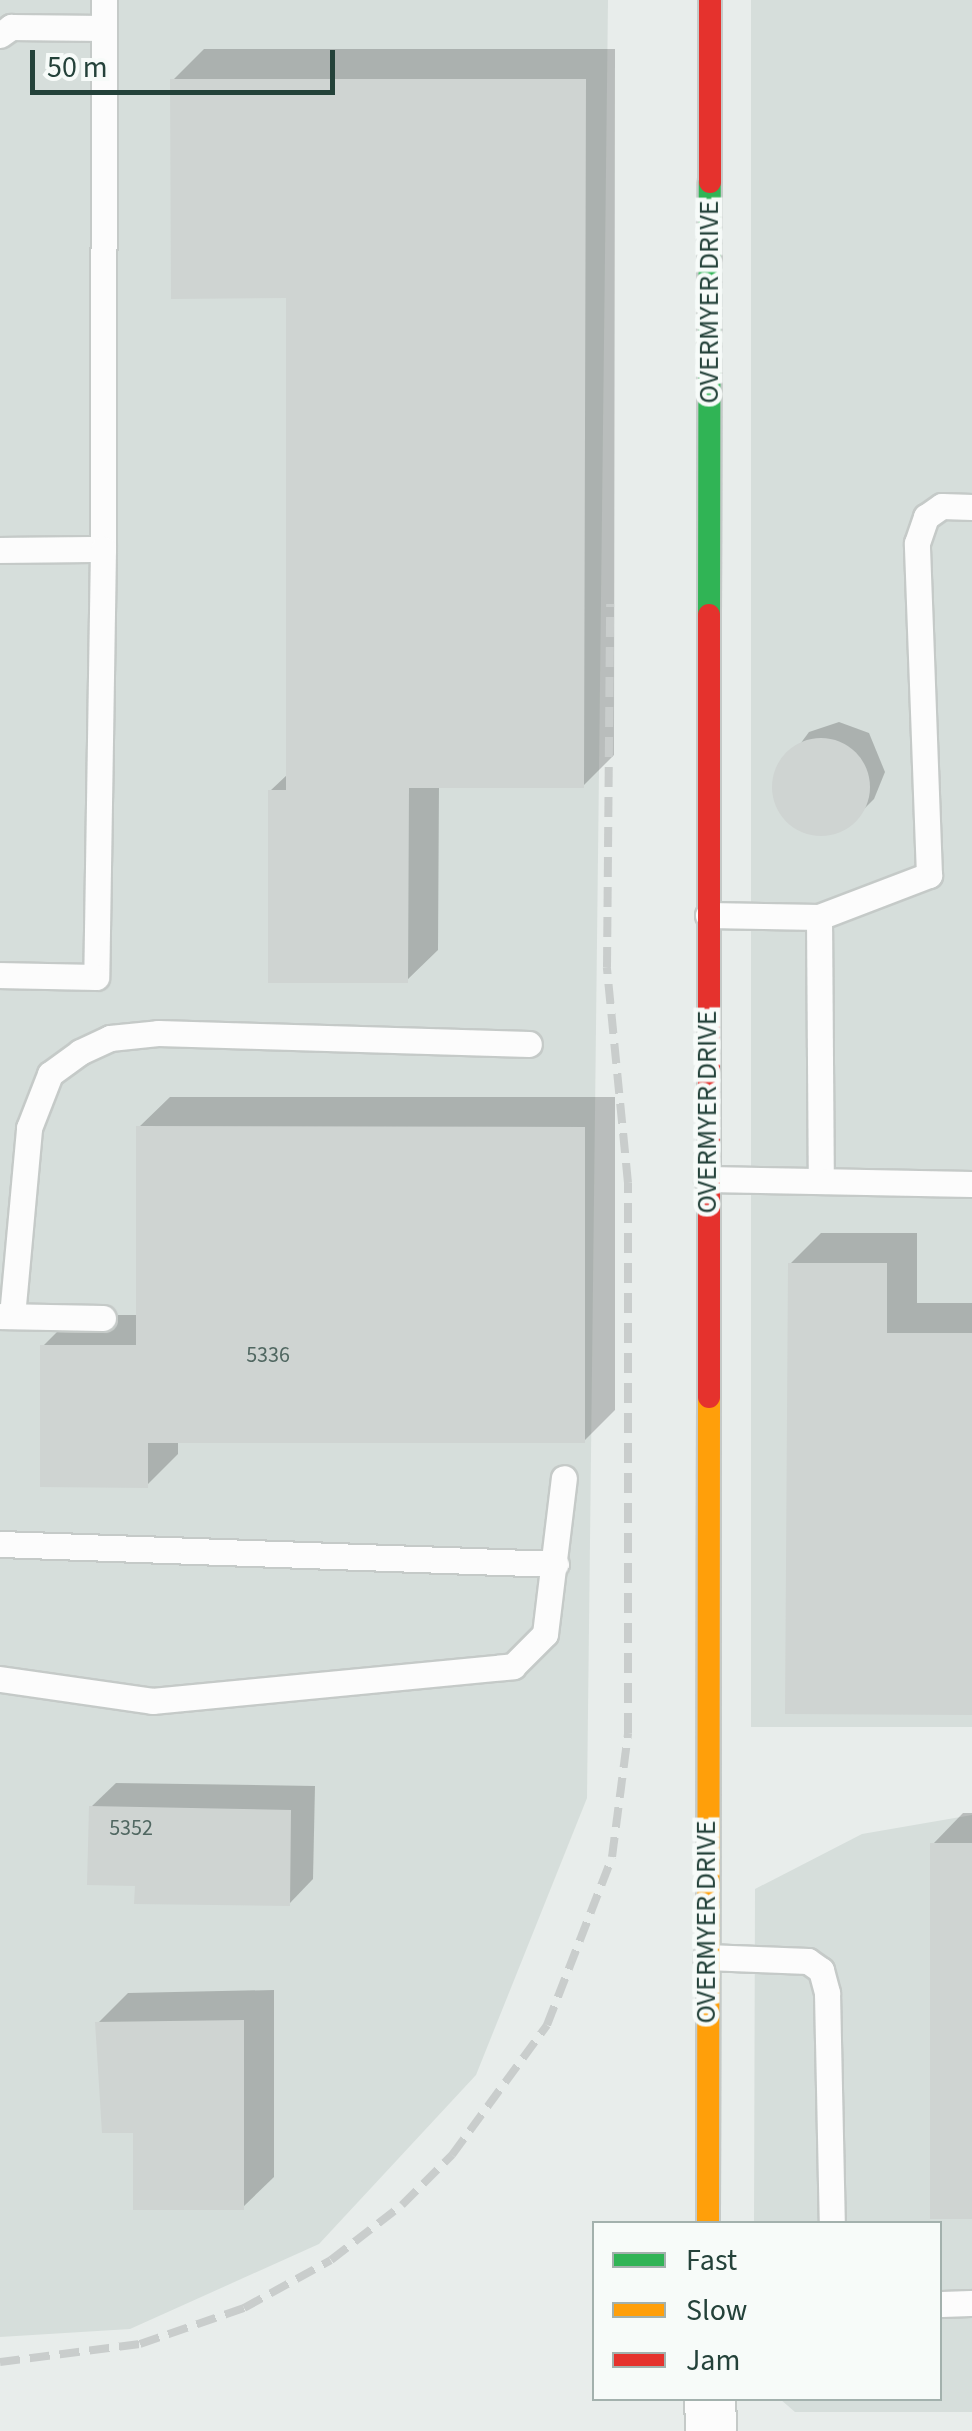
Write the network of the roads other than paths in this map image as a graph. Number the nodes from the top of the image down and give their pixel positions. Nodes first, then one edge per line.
1 (104, 0) edge
2 (710, 0) edge
3 (104, 28) junction
4 (0, 36) edge
5 (972, 506) edge
6 (0, 550) edge
7 (103, 550) junction
8 (708, 915) junction
9 (820, 917) junction
10 (0, 974) edge
11 (529, 1044) dead end
12 (707, 1179) junction
13 (821, 1181) junction
14 (972, 1184) edge
15 (6, 1316) edge
16 (103, 1318) dead end
17 (564, 1478) dead end
18 (0, 1544) edge
19 (556, 1564) junction
20 (0, 1679) edge
21 (706, 1957) junction
22 (708, 2221) edge
23 (832, 2221) edge
24 (972, 2303) edge
25 (942, 2304) edge
26 (710, 2401) edge
27 (711, 2431) edge

1 - 3 lane
2 - 8 street, OVERMYER DRIVE
3 - 4 lane
3 - 7 lane
5 - 9 lane
6 - 7 lane
7 - 10 lane
8 - 9 lane
8 - 12 street, OVERMYER DRIVE
9 - 13 lane
11 - 15 lane
12 - 13 lane
12 - 21 street, OVERMYER DRIVE
13 - 14 lane
15 - 16 lane
17 - 19 lane
18 - 19 lane
19 - 20 lane
21 - 22 street, OVERMYER DRIVE
21 - 23 lane
24 - 25 lane
26 - 27 street

